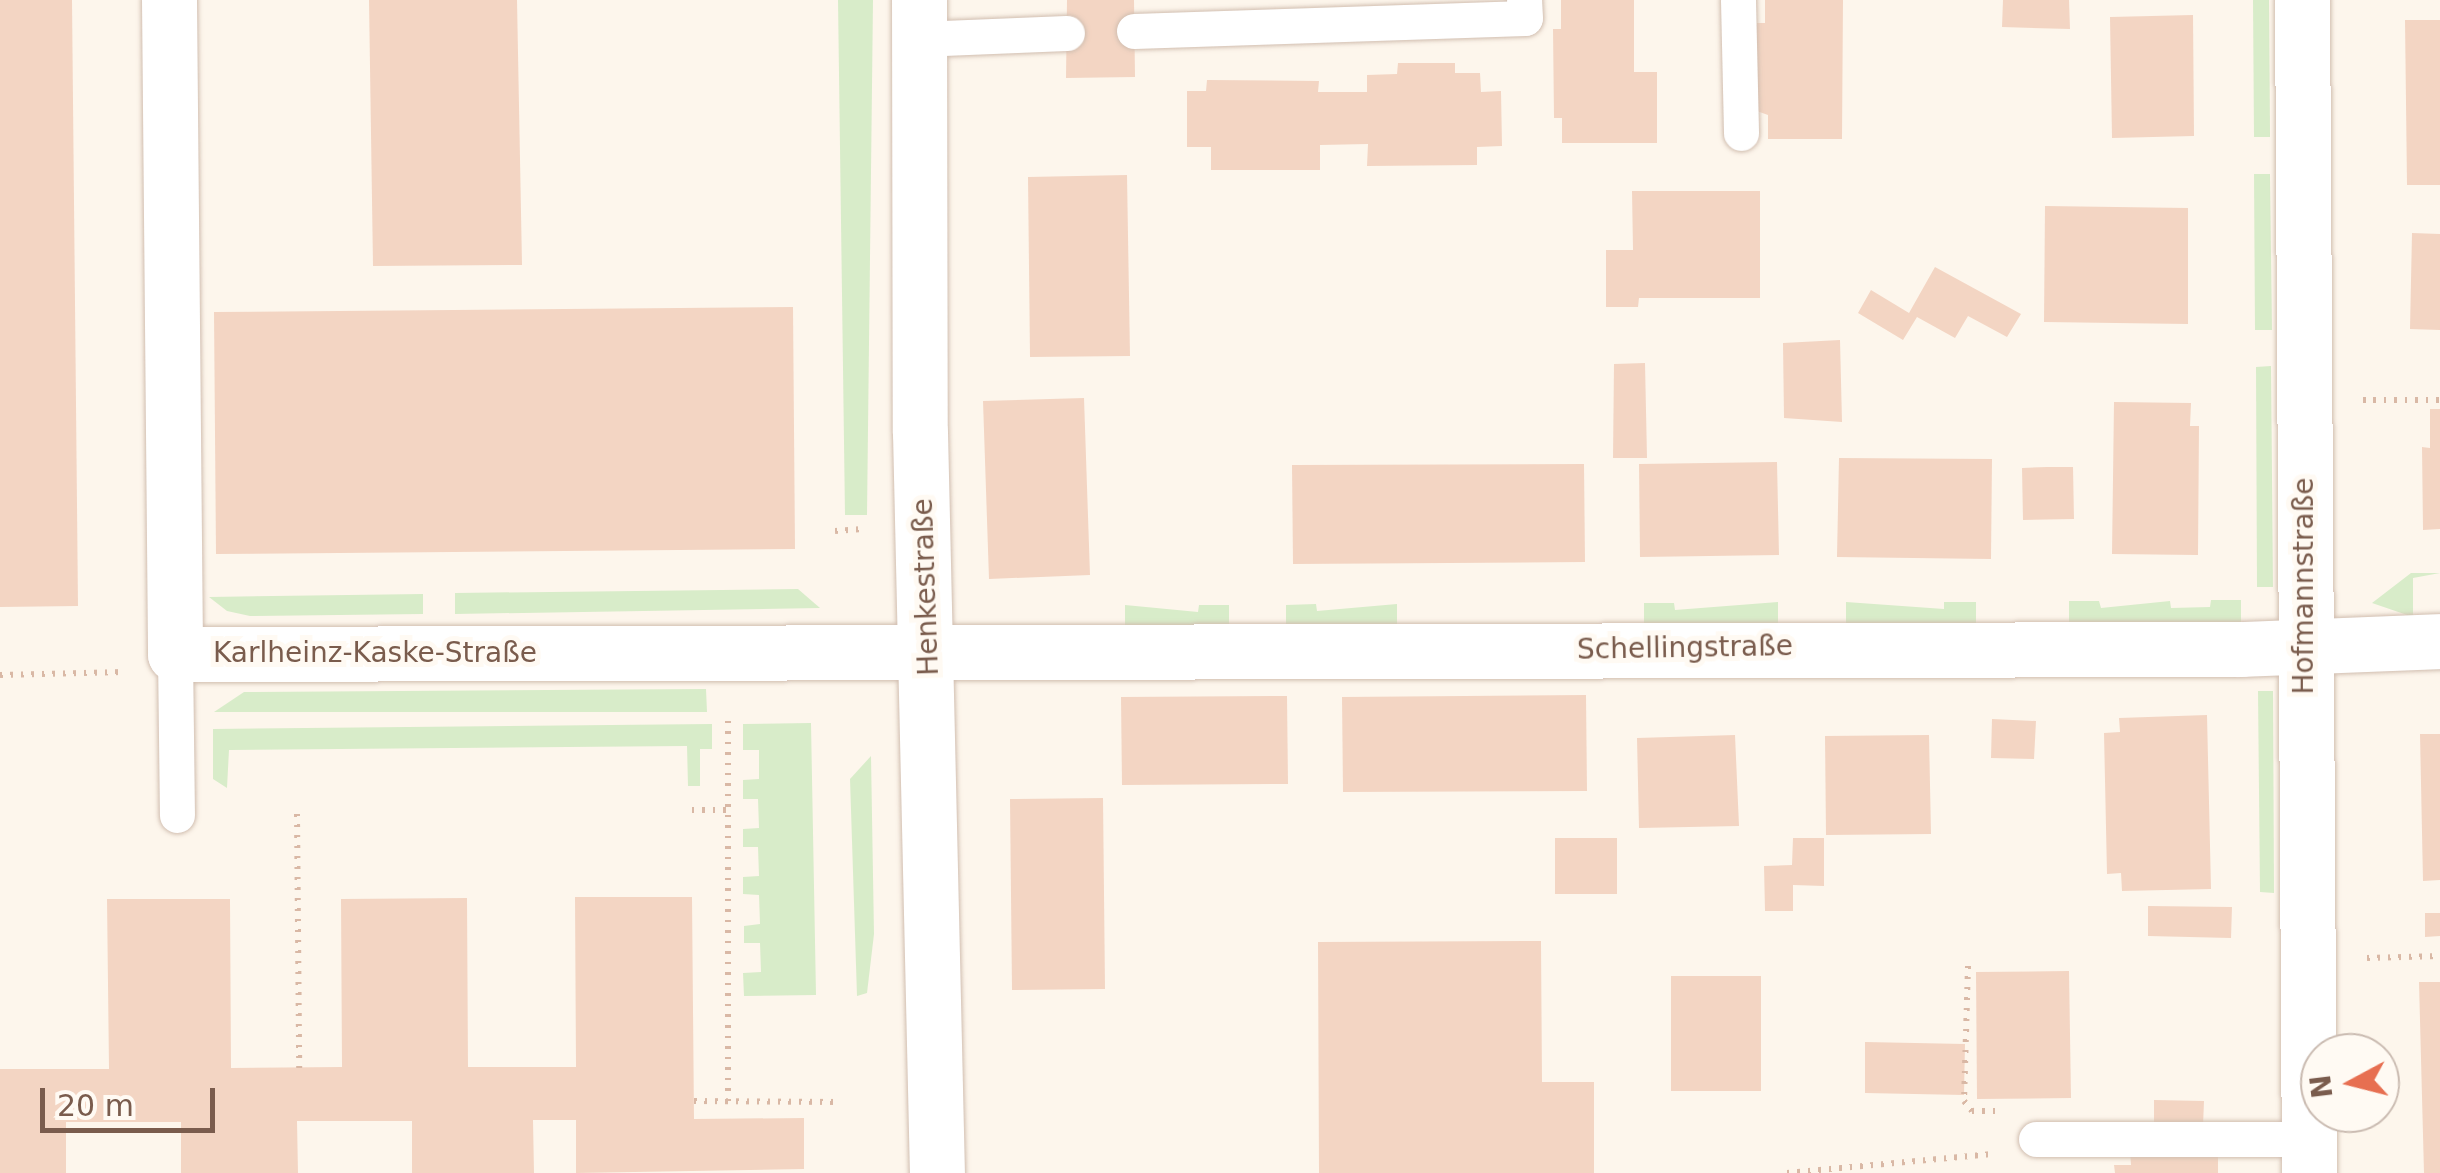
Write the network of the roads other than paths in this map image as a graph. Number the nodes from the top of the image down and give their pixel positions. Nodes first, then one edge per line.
1 (169, 0) edge
2 (1524, 0) edge
3 (1738, 0) edge
4 (2302, 0) edge
5 (1307, 13) edge
6 (918, 20) edge
7 (1134, 31) dead end
8 (1067, 32) dead end
9 (1741, 133) dead end
10 (2440, 642) edge
11 (2305, 646) junction
12 (929, 649) junction
13 (175, 654) junction
14 (178, 816) dead end
15 (2036, 1139) road end
16 (2308, 1156) edge
17 (937, 1173) edge

1 - 13 street, Karlheinz-Kaske-Straße
2 - 5 lane
3 - 9 lane
4 - 11 street, Hofmannstraße
5 - 7 lane
6 - 8 lane
6 - 12 street, Henkestraße
10 - 11 street, Schellingstraße
11 - 12 street, Schellingstraße
11 - 16 street, Hofmannstraße
12 - 13 street, Karlheinz-Kaske-Straße
12 - 17 street, Henkestraße
13 - 14 lane
15 - 16 lane

